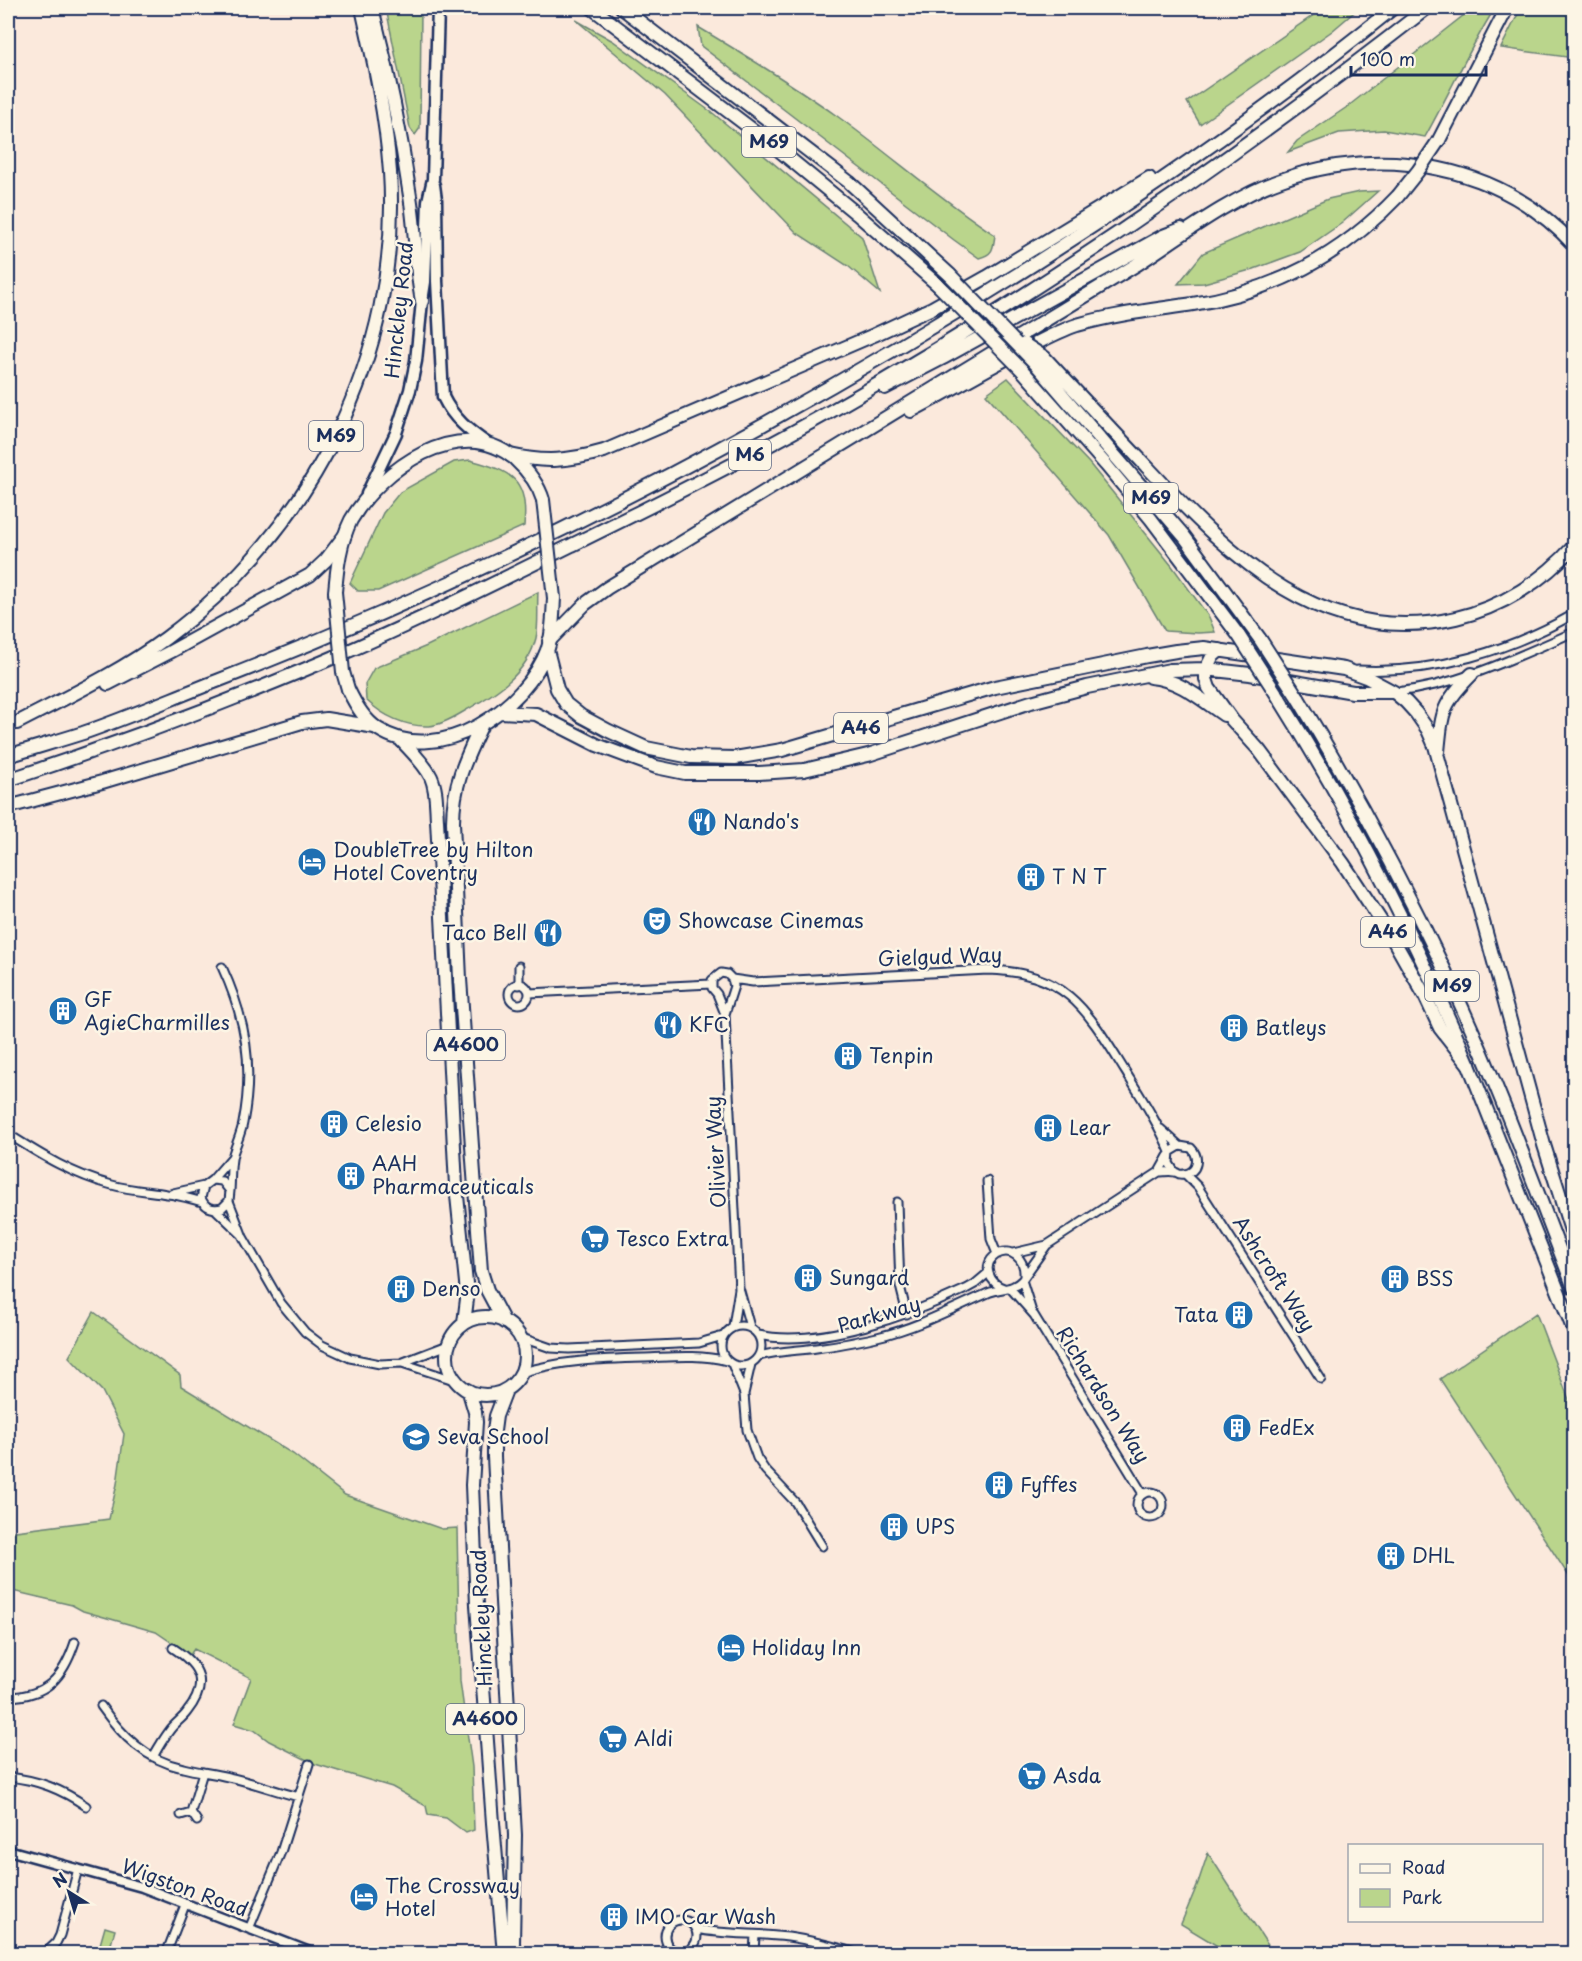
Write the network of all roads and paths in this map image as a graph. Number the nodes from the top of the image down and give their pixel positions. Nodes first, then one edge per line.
1 (362, 8) edge
2 (372, 8) edge
3 (438, 8) edge
4 (592, 8) edge
5 (622, 8) edge
6 (1393, 8) edge
7 (1427, 8) edge
8 (1507, 8) edge
9 (1257, 111) junction
10 (433, 179) junction
11 (1212, 215) junction
12 (1575, 245) edge
13 (422, 301) junction
14 (1039, 360) junction
15 (832, 410) junction
16 (490, 445) junction
17 (510, 454) junction
18 (822, 458) junction
19 (360, 507) junction
20 (345, 536) junction
21 (1575, 546) edge
22 (1575, 615) edge
23 (1575, 632) edge
24 (548, 645) junction
25 (1220, 650) junction
26 (1206, 669) junction
27 (1344, 669) junction
28 (1472, 674) junction
29 (1131, 677) junction
30 (1394, 692) junction
31 (500, 712) junction
32 (1232, 720) junction
33 (482, 724) junction
34 (12, 725) edge
35 (375, 727) junction
36 (401, 740) junction
37 (8, 756) edge
38 (1438, 756) junction
39 (8, 780) edge
40 (8, 807) edge
41 (519, 966) dead end
42 (222, 967) dead end
43 (732, 979) junction
44 (753, 982) junction
45 (711, 984) junction
46 (519, 985) junction
47 (731, 991) junction
48 (529, 993) junction
49 (717, 994) junction
50 (725, 1014) junction
51 (1469, 1065) junction
52 (1160, 1128) junction
53 (8, 1134) edge
54 (1180, 1146) junction
55 (1169, 1154) junction
56 (233, 1155) junction
57 (1194, 1168) junction
58 (1159, 1172) junction
59 (1174, 1172) junction
60 (1185, 1174) junction
61 (212, 1180) junction
62 (987, 1180) dead end
63 (204, 1186) junction
64 (1198, 1187) junction
65 (230, 1191) junction
66 (170, 1194) junction
67 (229, 1201) junction
68 (203, 1202) junction
69 (897, 1202) dead end
70 (215, 1209) junction
71 (243, 1237) junction
72 (1575, 1239) edge
73 (1047, 1245) junction
74 (1013, 1253) junction
75 (997, 1254) junction
76 (988, 1273) junction
77 (1023, 1277) junction
78 (1007, 1288) junction
79 (1575, 1288) edge
80 (739, 1289) junction
81 (907, 1314) junction
82 (1034, 1315) junction
83 (504, 1322) junction
84 (464, 1323) junction
85 (733, 1326) junction
86 (750, 1327) junction
87 (1575, 1331) edge
88 (758, 1335) junction
89 (723, 1336) junction
90 (522, 1338) junction
91 (448, 1345) junction
92 (759, 1356) junction
93 (401, 1363) junction
94 (729, 1363) junction
95 (751, 1364) junction
96 (521, 1373) junction
97 (1321, 1379) dead end
98 (454, 1380) junction
99 (506, 1390) junction
100 (469, 1392) junction
101 (744, 1394) junction
102 (1143, 1494) dead end
103 (822, 1546) dead end
104 (75, 1642) dead end
105 (173, 1648) dead end
106 (8, 1697) edge
107 (101, 1706) dead end
108 (153, 1757) junction
109 (309, 1764) dead end
110 (203, 1772) junction
111 (8, 1777) edge
112 (299, 1797) junction
113 (86, 1806) dead end
114 (191, 1812) junction
115 (181, 1815) dead end
116 (198, 1821) dead end
117 (8, 1850) edge
118 (78, 1869) junction
119 (185, 1905) junction
120 (249, 1929) junction
121 (696, 1929) junction
122 (719, 1934) junction
123 (755, 1935) junction
124 (698, 1938) junction
125 (668, 1946) junction
126 (8, 1951) edge
127 (674, 1952) edge
128 (17, 1953) edge
129 (44, 1953) edge
130 (166, 1953) edge
131 (315, 1953) edge
132 (504, 1953) edge
133 (515, 1953) edge
134 (660, 1953) edge
135 (754, 1953) edge
136 (860, 1953) edge

1 - 34 highway, M69
2 - 13 highway
3 - 10 main road, Hinckley Road
4 - 51 highway, M69, bridge
5 - 14 highway, M69, bridge
6 - 9 highway, M6
7 - 15 highway, M6
8 - 18 highway, bridge
9 - 17 highway
9 - 37 highway, M6
10 - 13 main road, Hinckley Road
10 - 16 main road, Hinckley Road
11 - 12 highway
11 - 15 highway
11 - 18 highway
13 - 19 main road, Hinckley Road
14 - 21 highway
14 - 79 highway, M69, bridge
15 - 39 highway, M6
16 - 17 highway
16 - 19 highway
17 - 24 highway, bridge
18 - 24 highway
19 - 20 highway
20 - 34 highway
20 - 35 highway, bridge
22 - 27 street
23 - 28 street
24 - 25 highway, A46
24 - 31 highway
25 - 26 highway
25 - 27 highway, A46
26 - 29 highway, A46
26 - 30 highway, A46
26 - 32 highway, A46
27 - 30 highway, A46
28 - 30 street
28 - 38 highway, A46
29 - 31 highway, A46
29 - 32 highway, A46
30 - 38 highway, A46
31 - 33 highway
32 - 51 highway, A46
33 - 36 highway
33 - 83 highway, A4600
35 - 36 highway
35 - 40 highway
36 - 84 highway, A4600
38 - 72 highway, A46
41 - 46 street
42 - 56 street
43 - 44 street, Gielgud Way
43 - 45 street
43 - 47 street
44 - 47 street, Gielgud Way
44 - 52 street, Gielgud Way
45 - 48 street
45 - 49 street
46 - 48 street
46 - 48 street
47 - 49 street
47 - 50 street, Olivier Way
49 - 50 street, Olivier Way
50 - 80 street, Olivier Way
51 - 87 highway, A46
52 - 54 street, Gielgud Way
52 - 55 street, Gielgud Way
53 - 66 street
54 - 55 street
54 - 57 street, Ashcroft Way
55 - 58 street
55 - 59 street
56 - 61 street
56 - 65 street
57 - 60 street
57 - 64 street, Ashcroft Way
58 - 59 street
58 - 73 street
59 - 60 street
60 - 64 street, Ashcroft Way
61 - 63 street
61 - 65 street
62 - 75 street
63 - 66 street
63 - 68 street
64 - 97 street, Ashcroft Way
65 - 67 street
66 - 68 street
67 - 70 street
67 - 71 street
68 - 70 street
69 - 81 street
70 - 71 street
71 - 93 street
73 - 74 street
73 - 77 street
74 - 75 street
74 - 77 street
75 - 76 street
76 - 78 street
76 - 81 street, Parkway
77 - 78 street
77 - 82 street, Richardson Way
78 - 82 street, Richardson Way
78 - 92 street, Parkway
80 - 85 street, Olivier Way
80 - 86 street, Olivier Way
81 - 88 street, Parkway
82 - 102 street, Richardson Way
83 - 84 highway
83 - 90 highway
84 - 91 highway
85 - 86 street
85 - 89 street
86 - 88 street
88 - 92 street
89 - 90 street
89 - 94 street
90 - 96 highway
91 - 93 street
91 - 98 highway
92 - 95 street
93 - 98 street
94 - 95 street
94 - 96 street
94 - 101 street
95 - 101 street
96 - 99 highway
98 - 100 highway
99 - 100 highway
99 - 133 highway, Hinckley Road / A4600
100 - 132 highway, Hinckley Road / A4600
101 - 103 street
104 - 106 street
105 - 108 street
107 - 108 street
108 - 110 street
109 - 112 street
110 - 112 street
110 - 114 street
111 - 113 street
112 - 120 street
114 - 115 street
114 - 116 street
117 - 118 street, Wigston Road
118 - 119 street, Wigston Road
118 - 129 street
119 - 120 street, Wigston Road
119 - 130 street
120 - 131 street, Wigston Road
121 - 122 street
121 - 124 street
121 - 125 street
122 - 123 street
122 - 124 street
123 - 135 street
123 - 136 street
124 - 127 street
125 - 127 street
125 - 134 street
126 - 128 street

